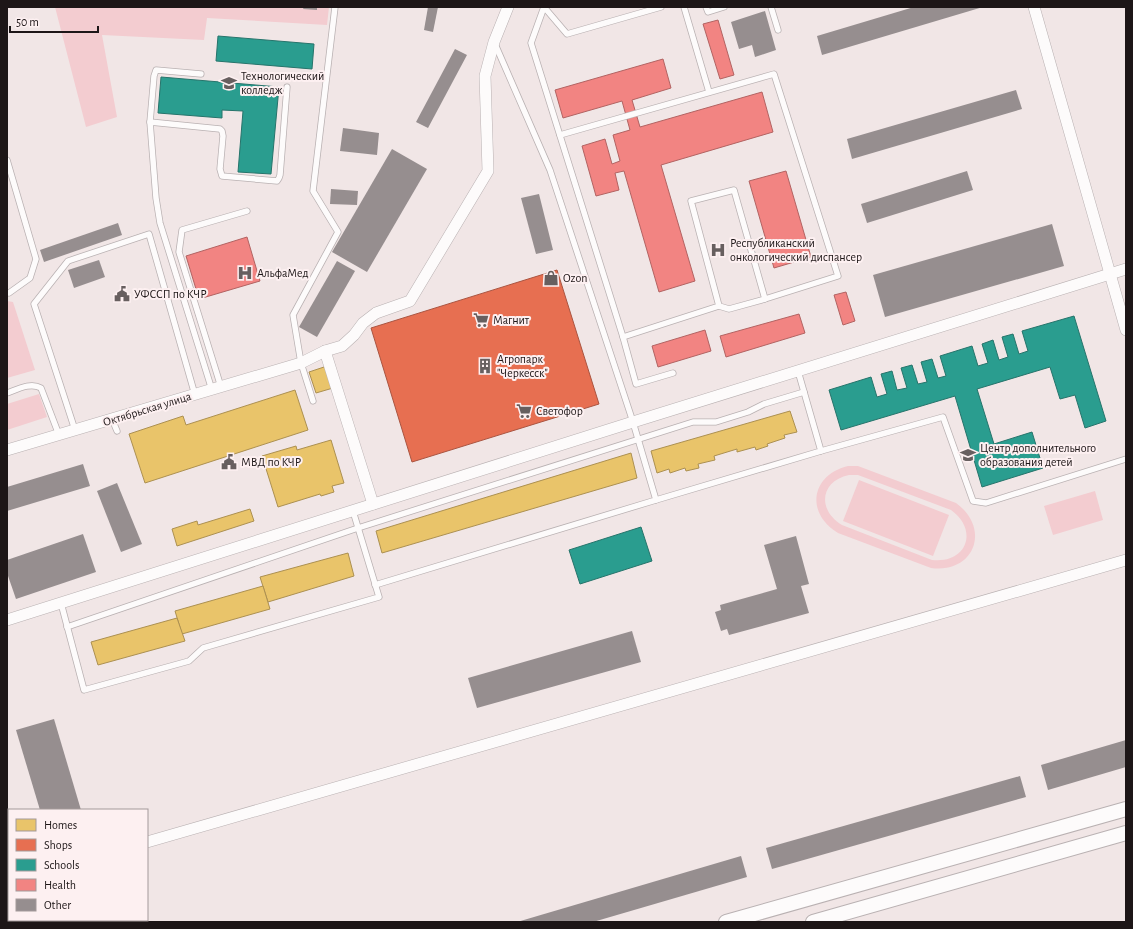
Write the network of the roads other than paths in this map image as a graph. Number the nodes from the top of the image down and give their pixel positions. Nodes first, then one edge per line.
1 (336, 7) edge
2 (508, 7) edge
3 (544, 7) edge
4 (661, 7) edge
5 (684, 7) edge
6 (706, 7) edge
7 (724, 7) edge
8 (771, 7) edge
9 (1034, 7) edge
10 (778, 30) dead end
11 (494, 42) junction
12 (201, 74) dead end
13 (288, 88) dead end
14 (709, 92) junction
15 (150, 122) junction
16 (560, 135) junction
17 (7, 160) edge
18 (247, 211) dead end
19 (1126, 270) edge
20 (1110, 274) junction
21 (7, 293) edge
22 (765, 299) junction
23 (719, 306) junction
24 (1126, 330) edge
25 (623, 337) junction
26 (325, 351) junction
27 (301, 363) junction
28 (798, 371) junction
29 (673, 373) dead end
30 (217, 388) junction
31 (804, 392) junction
32 (7, 393) edge
33 (195, 395) junction
34 (313, 401) dead end
35 (112, 420) junction
36 (633, 422) junction
37 (75, 430) junction
38 (117, 431) dead end
39 (59, 435) junction
40 (638, 439) junction
41 (7, 450) edge
42 (822, 451) junction
43 (1126, 459) edge
44 (656, 500) junction
45 (373, 504) junction
46 (353, 510) junction
47 (358, 528) junction
48 (1126, 560) edge
49 (375, 585) junction
50 (61, 603) junction
51 (7, 620) edge
52 (67, 627) junction
53 (1126, 809) edge
54 (1126, 833) edge
55 (148, 842) edge
56 (726, 922) edge
57 (813, 922) edge

1 - 27 lane
2 - 11 street, Октябрьская улица
3 - 4 lane
3 - 16 lane
5 - 14 lane
6 - 7 lane
8 - 10 lane
9 - 20 street
11 - 26 street, Октябрьская улица
11 - 36 lane
12 - 15 lane
13 - 15 lane
14 - 16 lane
14 - 22 lane
15 - 30 lane
16 - 25 lane
17 - 21 lane
18 - 30 lane
19 - 20 street
20 - 24 street
20 - 28 street
22 - 23 lane
22 - 23 lane
23 - 25 lane
25 - 29 lane
26 - 27 street, Октябрьская улица
26 - 45 street
27 - 30 street, Октябрьская улица
27 - 34 lane
28 - 31 lane
28 - 36 street
30 - 33 street, Октябрьская улица
31 - 40 lane
31 - 42 lane
32 - 39 lane
33 - 35 street, Октябрьская улица
33 - 37 lane
35 - 37 street, Октябрьская улица
35 - 38 lane
36 - 40 lane
36 - 45 street
37 - 39 street, Октябрьская улица
39 - 41 street, Октябрьская улица
40 - 44 lane
40 - 47 lane
42 - 43 lane
42 - 44 lane
44 - 49 lane
45 - 46 street
46 - 47 lane
46 - 50 street
47 - 49 lane
47 - 52 lane
48 - 55 street
49 - 52 lane
50 - 51 street
50 - 52 lane
53 - 56 street
54 - 57 street

